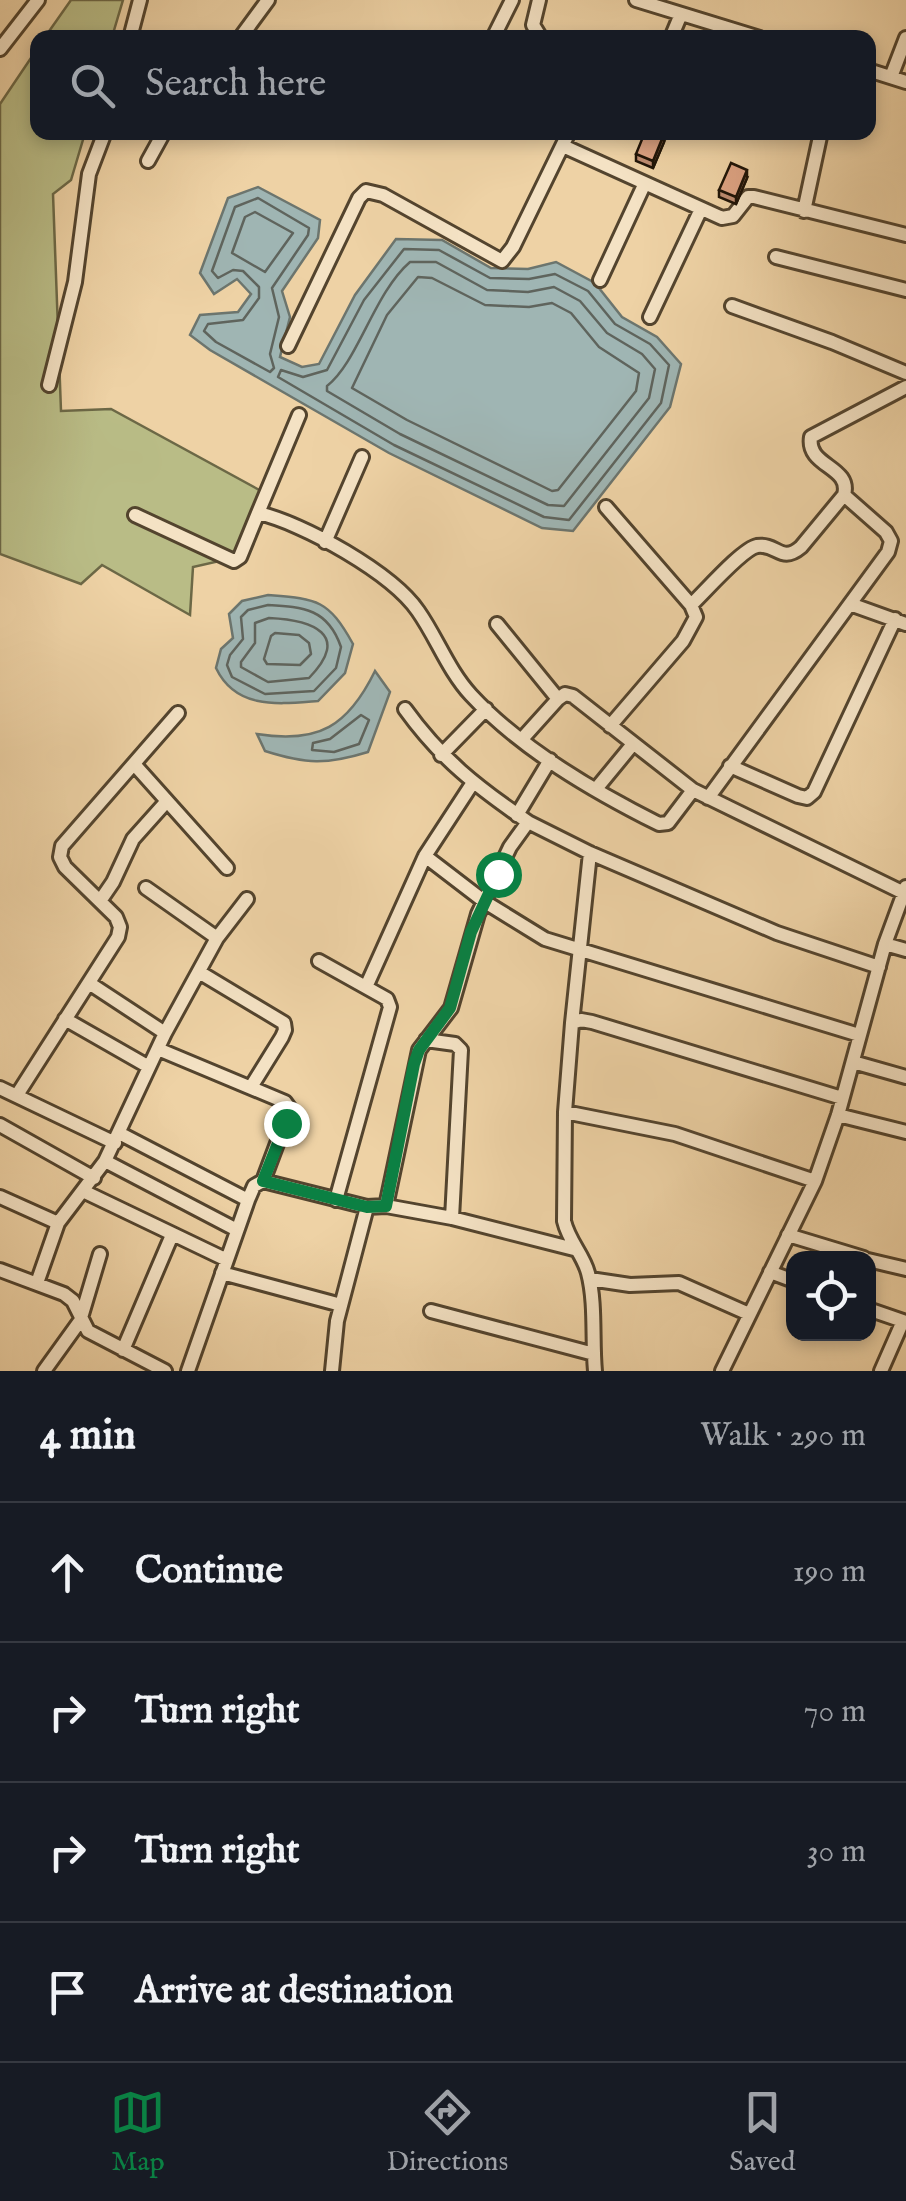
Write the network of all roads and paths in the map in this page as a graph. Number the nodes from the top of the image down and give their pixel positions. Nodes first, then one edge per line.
1 (38, 0) edge
2 (140, 0) edge
3 (268, 0) edge
4 (512, 0) edge
5 (538, 0) edge
6 (636, 0) edge
7 (674, 8) edge
8 (132, 30) edge
9 (246, 30) edge
10 (498, 30) edge
11 (536, 30) edge
12 (737, 30) edge
13 (906, 38) edge
14 (0, 50) edge
15 (876, 72) edge
16 (892, 77) junction
17 (906, 82) edge
18 (102, 140) edge
19 (160, 140) edge
20 (566, 140) edge
21 (819, 140) edge
22 (563, 146) junction
23 (148, 161) dead end
24 (644, 185) junction
25 (702, 209) junction
26 (804, 211) junction
27 (906, 235) edge
28 (776, 257) dead end
29 (600, 280) dead end
30 (906, 290) edge
31 (732, 306) dead end
32 (650, 317) dead end
33 (288, 346) dead end
34 (906, 373) edge
35 (48, 385) dead end
36 (906, 387) edge
37 (300, 415) dead end
38 (362, 456) dead end
39 (844, 495) junction
40 (606, 508) dead end
41 (258, 512) junction
42 (135, 515) dead end
43 (324, 542) junction
44 (850, 604) junction
45 (691, 605) junction
46 (900, 622) edge
47 (497, 624) dead end
48 (558, 699) junction
49 (404, 709) dead end
50 (486, 710) junction
51 (178, 713) dead end
52 (610, 726) junction
53 (522, 739) junction
54 (632, 744) junction
55 (441, 754) junction
56 (550, 760) junction
57 (134, 764) junction
58 (730, 766) junction
59 (472, 784) junction
60 (596, 789) junction
61 (693, 790) junction
62 (708, 798) junction
63 (167, 801) junction
64 (522, 818) junction
65 (590, 853) junction
66 (425, 856) junction
67 (228, 868) dead end
68 (146, 888) dead end
69 (905, 890) edge
70 (247, 899) dead end
71 (100, 901) junction
72 (485, 902) junction
73 (217, 938) junction
74 (885, 944) junction
75 (579, 950) junction
76 (906, 950) edge
77 (318, 960) dead end
78 (879, 968) junction
79 (199, 972) junction
80 (89, 983) junction
81 (366, 987) junction
82 (64, 1019) junction
83 (572, 1024) junction
84 (165, 1033) junction
85 (859, 1035) junction
86 (426, 1040) junction
87 (158, 1049) junction
88 (852, 1062) junction
89 (149, 1067) junction
90 (906, 1077) edge
91 (251, 1086) junction
92 (0, 1088) edge
93 (17, 1096) junction
94 (842, 1098) junction
95 (565, 1112) junction
96 (838, 1115) junction
97 (0, 1126) edge
98 (906, 1132) edge
99 (117, 1138) junction
100 (105, 1161) junction
101 (94, 1178) junction
102 (263, 1181) junction
103 (814, 1181) junction
104 (83, 1191) junction
105 (0, 1196) edge
106 (248, 1200) junction
107 (336, 1200) junction
108 (386, 1206) junction
109 (367, 1207) junction
110 (452, 1218) junction
111 (58, 1223) junction
112 (237, 1230) junction
113 (172, 1235) junction
114 (788, 1235) junction
115 (574, 1249) junction
116 (840, 1251) edge
117 (100, 1254) dead end
118 (876, 1262) edge
119 (225, 1266) junction
120 (0, 1270) edge
121 (906, 1270) edge
122 (770, 1272) junction
123 (786, 1279) edge
124 (590, 1280) junction
125 (36, 1283) junction
126 (342, 1305) junction
127 (430, 1312) dead end
128 (876, 1313) edge
129 (749, 1314) junction
130 (80, 1320) junction
131 (905, 1322) edge
132 (122, 1350) junction
133 (594, 1354) junction
134 (44, 1371) edge
135 (165, 1371) edge
136 (188, 1371) edge
137 (332, 1371) edge
138 (596, 1371) edge
139 (722, 1371) edge
140 (881, 1371) edge

1 - 14 street
2 - 8 street
3 - 9 street
4 - 10 street
5 - 11 street
6 - 7 street
7 - 12 street
13 - 16 street
15 - 16 street
16 - 17 street
18 - 35 street
19 - 23 street
20 - 22 street
21 - 26 street
22 - 24 street
22 - 33 street
24 - 25 street
24 - 29 street
25 - 26 street
25 - 32 street
26 - 27 street
28 - 30 street
31 - 34 street
36 - 39 street
37 - 41 street
38 - 43 street
39 - 44 street
39 - 45 street
40 - 45 street
41 - 42 street
41 - 43 street
43 - 50 street
44 - 46 street
44 - 58 street
45 - 52 street
46 - 58 street
47 - 48 street
48 - 52 street
48 - 53 street
49 - 55 street
50 - 53 street
50 - 55 street
51 - 57 street
52 - 54 street
53 - 56 street
54 - 60 street
54 - 61 street
55 - 59 street
56 - 60 street
56 - 64 street
57 - 63 street
57 - 71 street
58 - 62 street
59 - 64 street
59 - 66 street
60 - 61 street
61 - 62 street
62 - 69 street
63 - 67 street
63 - 71 street
64 - 65 street
64 - 72 street
65 - 75 street
65 - 78 street
66 - 72 street
66 - 81 street
68 - 73 street
69 - 74 street
70 - 73 street
71 - 80 street
72 - 75 street
72 - 86 street
73 - 79 street
74 - 76 street
74 - 78 street
75 - 83 street
75 - 85 street
77 - 81 street
78 - 85 street
79 - 84 street
79 - 91 street
80 - 82 street
80 - 84 street
81 - 107 street
82 - 89 street
82 - 93 street
83 - 94 street
83 - 95 street
84 - 87 street
85 - 88 street
86 - 108 street
86 - 110 street
87 - 89 street
87 - 91 street
88 - 90 street
88 - 94 street
89 - 99 street
91 - 102 street
92 - 93 street
93 - 99 street
94 - 96 street
95 - 103 street
95 - 115 street
96 - 98 street
96 - 103 street
97 - 101 street
99 - 100 street
99 - 106 street
100 - 101 street
100 - 112 street
101 - 104 street
102 - 106 street
102 - 107 street
103 - 114 street
104 - 111 street
104 - 113 street
105 - 111 street
106 - 112 street
107 - 109 street
108 - 109 street
108 - 110 street
109 - 126 street
110 - 115 street
111 - 125 street
112 - 119 street
113 - 119 street
113 - 132 street
114 - 116 street
114 - 122 street
115 - 124 street
117 - 130 street
118 - 121 street
119 - 126 street
119 - 136 street
120 - 125 street
122 - 123 street
122 - 129 street
124 - 129 street
124 - 133 street
125 - 130 street
126 - 137 street
127 - 133 street
128 - 131 street
129 - 139 street
130 - 132 street
130 - 134 street
131 - 140 street
132 - 135 street
133 - 138 street

